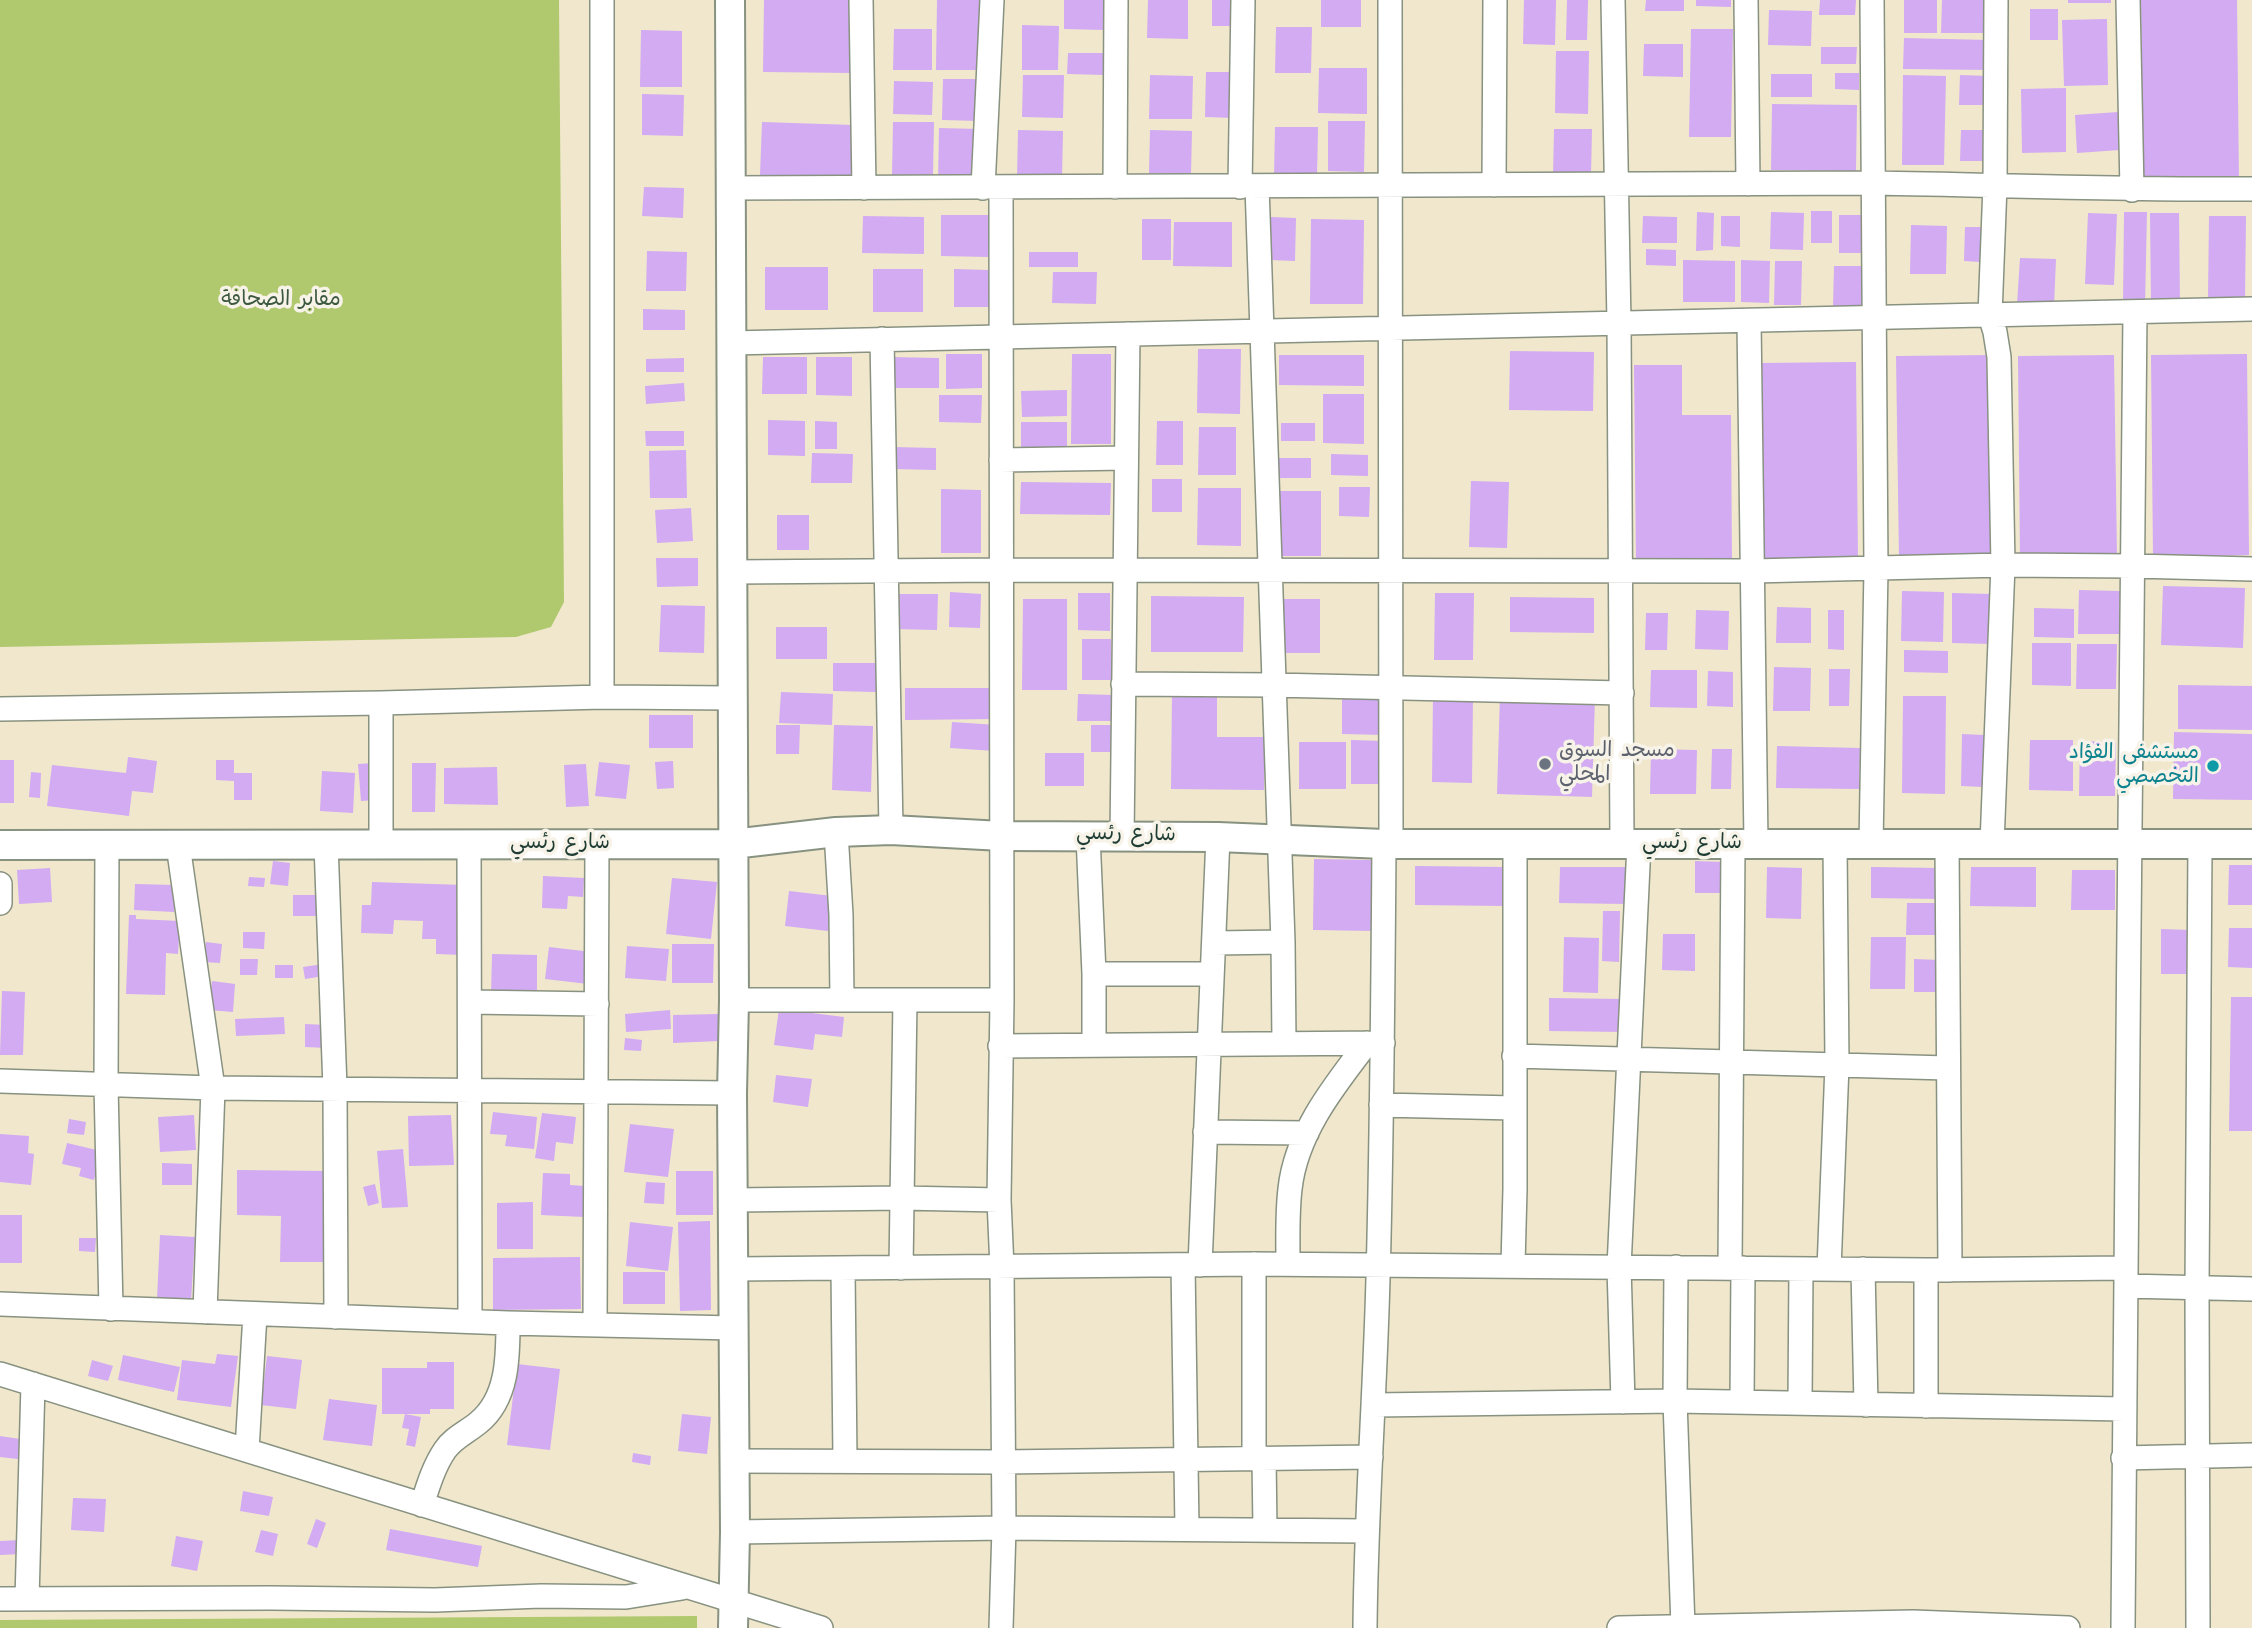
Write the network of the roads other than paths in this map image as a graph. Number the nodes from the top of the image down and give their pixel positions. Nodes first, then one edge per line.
1 (602, 0) edge
2 (730, 0) edge
3 (861, 0) edge
4 (992, 0) edge
5 (1116, 0) edge
6 (1243, 0) edge
7 (1390, 0) edge
8 (1495, 0) edge
9 (1613, 0) edge
10 (1746, 0) edge
11 (1872, 0) edge
12 (1996, 0) edge
13 (2128, 0) edge
14 (1874, 183) junction
15 (1617, 184) junction
16 (1748, 184) junction
17 (1494, 185) junction
18 (1995, 185) junction
19 (1390, 186) junction
20 (1115, 187) junction
21 (1248, 187) junction
22 (730, 188) junction
23 (863, 188) junction
24 (992, 188) junction
25 (2252, 189) edge
26 (2132, 190) junction
27 (2252, 309) edge
28 (2135, 312) junction
29 (1990, 315) junction
30 (1876, 318) junction
31 (1749, 321) junction
32 (1619, 323) junction
33 (1390, 328) junction
34 (1262, 331) junction
35 (1128, 334) junction
36 (1002, 337) junction
37 (882, 339) junction
38 (731, 343) junction
39 (1126, 458) junction
40 (1002, 460) junction
41 (2003, 565) junction
42 (2134, 566) junction
43 (1621, 569) junction
44 (1876, 569) junction
45 (2252, 569) edge
46 (1001, 570) junction
47 (1124, 570) junction
48 (886, 571) junction
49 (1270, 571) junction
50 (1391, 571) junction
51 (1753, 571) junction
52 (732, 572) junction
53 (1123, 684) junction
54 (1274, 685) junction
55 (1391, 689) junction
56 (1622, 693) junction
57 (602, 697) junction
58 (732, 698) junction
59 (381, 703) junction
60 (0, 709) edge
61 (891, 831) junction
62 (836, 832) junction
63 (1002, 836) junction
64 (1088, 836) junction
65 (1122, 836) junction
66 (1218, 837) junction
67 (1279, 841) junction
68 (469, 843) junction
69 (107, 844) junction
70 (326, 844) junction
71 (382, 844) junction
72 (597, 844) junction
73 (733, 844) junction
74 (1388, 844) junction
75 (1515, 844) junction
76 (1630, 844) junction
77 (1745, 844) junction
78 (1835, 844) junction
79 (1871, 844) junction
80 (1947, 844) junction
81 (1992, 844) junction
82 (2131, 844) junction
83 (2200, 844) junction
84 (2252, 844) edge
85 (0, 845) edge
86 (178, 845) junction
87 (0, 884) edge
88 (0, 903) edge
89 (1283, 942) junction
90 (1214, 943) junction
91 (1094, 974) junction
92 (1212, 974) junction
93 (842, 999) junction
94 (734, 1000) junction
95 (905, 1000) junction
96 (1002, 1000) junction
97 (470, 1002) junction
98 (597, 1004) junction
99 (1209, 1043) junction
100 (1284, 1043) junction
101 (1375, 1043) junction
102 (1094, 1045) junction
103 (1000, 1046) junction
104 (1514, 1056) junction
105 (1628, 1059) junction
106 (1732, 1062) junction
107 (1837, 1065) junction
108 (1947, 1068) junction
109 (0, 1081) edge
110 (106, 1085) junction
111 (213, 1087) junction
112 (335, 1088) junction
113 (469, 1089) junction
114 (596, 1092) junction
115 (732, 1093) junction
116 (1381, 1105) junction
117 (1515, 1108) junction
118 (1205, 1132) junction
119 (1307, 1133) junction
120 (902, 1198) junction
121 (734, 1200) junction
122 (999, 1200) junction
123 (1254, 1264) junction
124 (1288, 1264) junction
125 (1378, 1264) junction
126 (1191, 1265) junction
127 (1513, 1265) junction
128 (1619, 1267) junction
129 (1676, 1267) junction
130 (901, 1268) junction
131 (1002, 1268) junction
132 (1736, 1268) junction
133 (734, 1269) junction
134 (843, 1269) junction
135 (1801, 1269) junction
136 (1829, 1269) junction
137 (1863, 1269) junction
138 (1926, 1270) junction
139 (1950, 1270) junction
140 (2126, 1277) junction
141 (2197, 1288) junction
142 (2252, 1289) edge
143 (0, 1304) edge
144 (111, 1309) junction
145 (205, 1312) junction
146 (255, 1314) junction
147 (336, 1317) junction
148 (470, 1321) junction
149 (508, 1323) junction
150 (595, 1325) junction
151 (734, 1328) junction
152 (0, 1374) edge
153 (33, 1384) junction
154 (1675, 1401) junction
155 (1623, 1402) junction
156 (1742, 1402) junction
157 (1800, 1403) junction
158 (1374, 1405) junction
159 (1866, 1405) junction
160 (1926, 1406) junction
161 (2124, 1409) junction
162 (247, 1450) junction
163 (2252, 1455) edge
164 (2197, 1456) junction
165 (1371, 1457) junction
166 (1259, 1458) junction
167 (2123, 1458) junction
168 (1185, 1459) junction
169 (735, 1461) junction
170 (845, 1461) junction
171 (1003, 1462) junction
172 (422, 1504) junction
173 (1004, 1528) junction
174 (1187, 1529) junction
175 (1265, 1530) junction
176 (1366, 1531) junction
177 (735, 1532) junction
178 (690, 1587) junction
179 (0, 1599) edge
180 (27, 1599) junction
181 (732, 1614) edge
182 (1913, 1625) edge
183 (1683, 1627) edge
184 (821, 1628) edge
185 (1002, 1628) edge
186 (1365, 1628) edge
187 (1619, 1628) edge
188 (2068, 1628) edge
189 (2123, 1628) edge
190 (2198, 1628) edge

1 - 57 street
2 - 22 street
3 - 23 street
4 - 24 street
5 - 20 street
6 - 21 street
7 - 19 street
8 - 17 street
9 - 15 street
10 - 16 street
11 - 14 street
12 - 18 street
13 - 26 street
14 - 16 street
14 - 18 street
14 - 30 street
15 - 16 street
15 - 17 street
15 - 32 street
17 - 19 street
18 - 26 street
18 - 29 street
19 - 21 street
19 - 33 street
20 - 21 street
20 - 24 street
21 - 34 street
22 - 23 street
22 - 38 street
23 - 24 street
24 - 36 street
25 - 26 street
27 - 28 street
28 - 29 street
28 - 42 street
29 - 30 street
29 - 41 street
30 - 31 street
30 - 44 street
31 - 32 street
31 - 51 street
32 - 33 street
32 - 43 street
33 - 34 street
33 - 50 street
34 - 35 street
34 - 49 street
35 - 36 street
35 - 39 street
36 - 37 street
36 - 40 street
37 - 38 street
37 - 48 street
38 - 52 street
39 - 40 street
39 - 47 street
40 - 46 street
41 - 42 street
41 - 44 street
41 - 81 street
42 - 45 street
42 - 82 street
43 - 50 street
43 - 51 street
43 - 56 street
44 - 51 street
44 - 79 street
46 - 47 street
46 - 48 street
46 - 63 street
47 - 49 street
47 - 53 street
48 - 52 street
48 - 61 street
49 - 50 street
49 - 54 street
50 - 55 street
51 - 77 street
52 - 58 street
53 - 54 street
53 - 65 street
54 - 55 street
54 - 67 street
55 - 56 street
55 - 74 street
56 - 76 street
57 - 58 street
57 - 59 street
58 - 73 street
59 - 60 street
59 - 71 street
61 - 62 street, شارع رئسي
61 - 63 street, شارع رئسي
62 - 73 street, شارع رئسي
62 - 93 street
63 - 64 street, شارع رئسي
63 - 96 street
64 - 65 street, شارع رئسي
64 - 91 street
65 - 66 street, شارع رئسي
66 - 67 street, شارع رئسي
66 - 90 street
67 - 74 street, شارع رئسي
67 - 89 street
68 - 71 street, شارع رئسي
68 - 72 street, شارع رئسي
68 - 97 street
69 - 85 street, شارع رئسي
69 - 86 street, شارع رئسي
69 - 110 street
70 - 71 street, شارع رئسي
70 - 86 street, شارع رئسي
70 - 112 street
72 - 73 street, شارع رئسي
72 - 98 street
73 - 94 street
74 - 75 street, شارع رئسي
74 - 101 street
75 - 76 street, شارع رئسي
75 - 104 street
76 - 77 street, شارع رئسي
76 - 105 street
77 - 78 street, شارع رئسي
77 - 106 street
78 - 79 street, شارع رئسي
78 - 107 street
79 - 80 street, شارع رئسي
80 - 81 street, شارع رئسي
80 - 108 street
81 - 82 street, شارع رئسي
82 - 83 street, شارع رئسي
82 - 140 street
83 - 84 street, شارع رئسي
83 - 141 street
86 - 111 street
87 - 88 street
89 - 90 street
89 - 100 street
90 - 92 street
91 - 92 street
91 - 102 street
92 - 99 street
93 - 94 street
93 - 95 street
94 - 115 street
95 - 96 street
95 - 120 street
96 - 103 street
97 - 98 street
97 - 113 street
98 - 114 street
99 - 100 street
99 - 102 street
99 - 118 street
100 - 101 street
101 - 116 street
101 - 119 street
102 - 103 street
103 - 122 street
104 - 105 street
104 - 117 street
105 - 106 street
105 - 128 street
106 - 107 street
106 - 132 street
107 - 108 street
107 - 136 street
108 - 139 street
109 - 110 street
110 - 111 street
110 - 144 street
111 - 112 street
111 - 145 street
112 - 113 street
112 - 147 street
113 - 114 street
113 - 148 street
114 - 115 street
114 - 150 street
115 - 121 street
116 - 117 street
116 - 125 street
117 - 127 street
118 - 119 street
118 - 126 street
119 - 124 street
120 - 121 street
120 - 122 street
120 - 130 street
121 - 133 street
122 - 131 street
123 - 124 street
123 - 126 street
123 - 166 street
124 - 125 street
125 - 127 street
125 - 158 street
126 - 131 street
126 - 168 street
127 - 128 street
128 - 129 street
128 - 155 street
129 - 132 street
129 - 154 street
130 - 131 street
130 - 134 street
131 - 171 street
132 - 135 street
132 - 156 street
133 - 134 street
133 - 151 street
134 - 170 street
135 - 136 street
135 - 157 street
136 - 137 street
137 - 138 street
137 - 159 street
138 - 139 street
138 - 160 street
139 - 140 street
140 - 141 street
140 - 161 street
141 - 142 street
141 - 164 street
143 - 144 street
144 - 145 street
145 - 146 street
146 - 147 street
146 - 162 street
147 - 148 street
148 - 149 street
149 - 150 street
149 - 172 street
150 - 151 street
151 - 169 street
152 - 153 street
153 - 162 street
153 - 180 street
154 - 155 street
154 - 156 street
154 - 183 street
155 - 158 street
156 - 157 street
157 - 159 street
158 - 165 street
159 - 160 street
160 - 161 street
161 - 167 street
162 - 172 street
163 - 164 street
164 - 167 street
164 - 190 street
165 - 166 street
165 - 176 street
166 - 168 street
166 - 175 street
167 - 189 street
168 - 171 street
168 - 174 street
169 - 170 street
169 - 177 street
170 - 171 street
171 - 173 street
172 - 178 street
173 - 174 street
173 - 177 street
173 - 185 street
174 - 175 street
175 - 176 street
176 - 186 street
177 - 181 street
178 - 180 street
178 - 181 street
179 - 180 street
181 - 184 street
182 - 183 street
182 - 188 street
183 - 187 street

